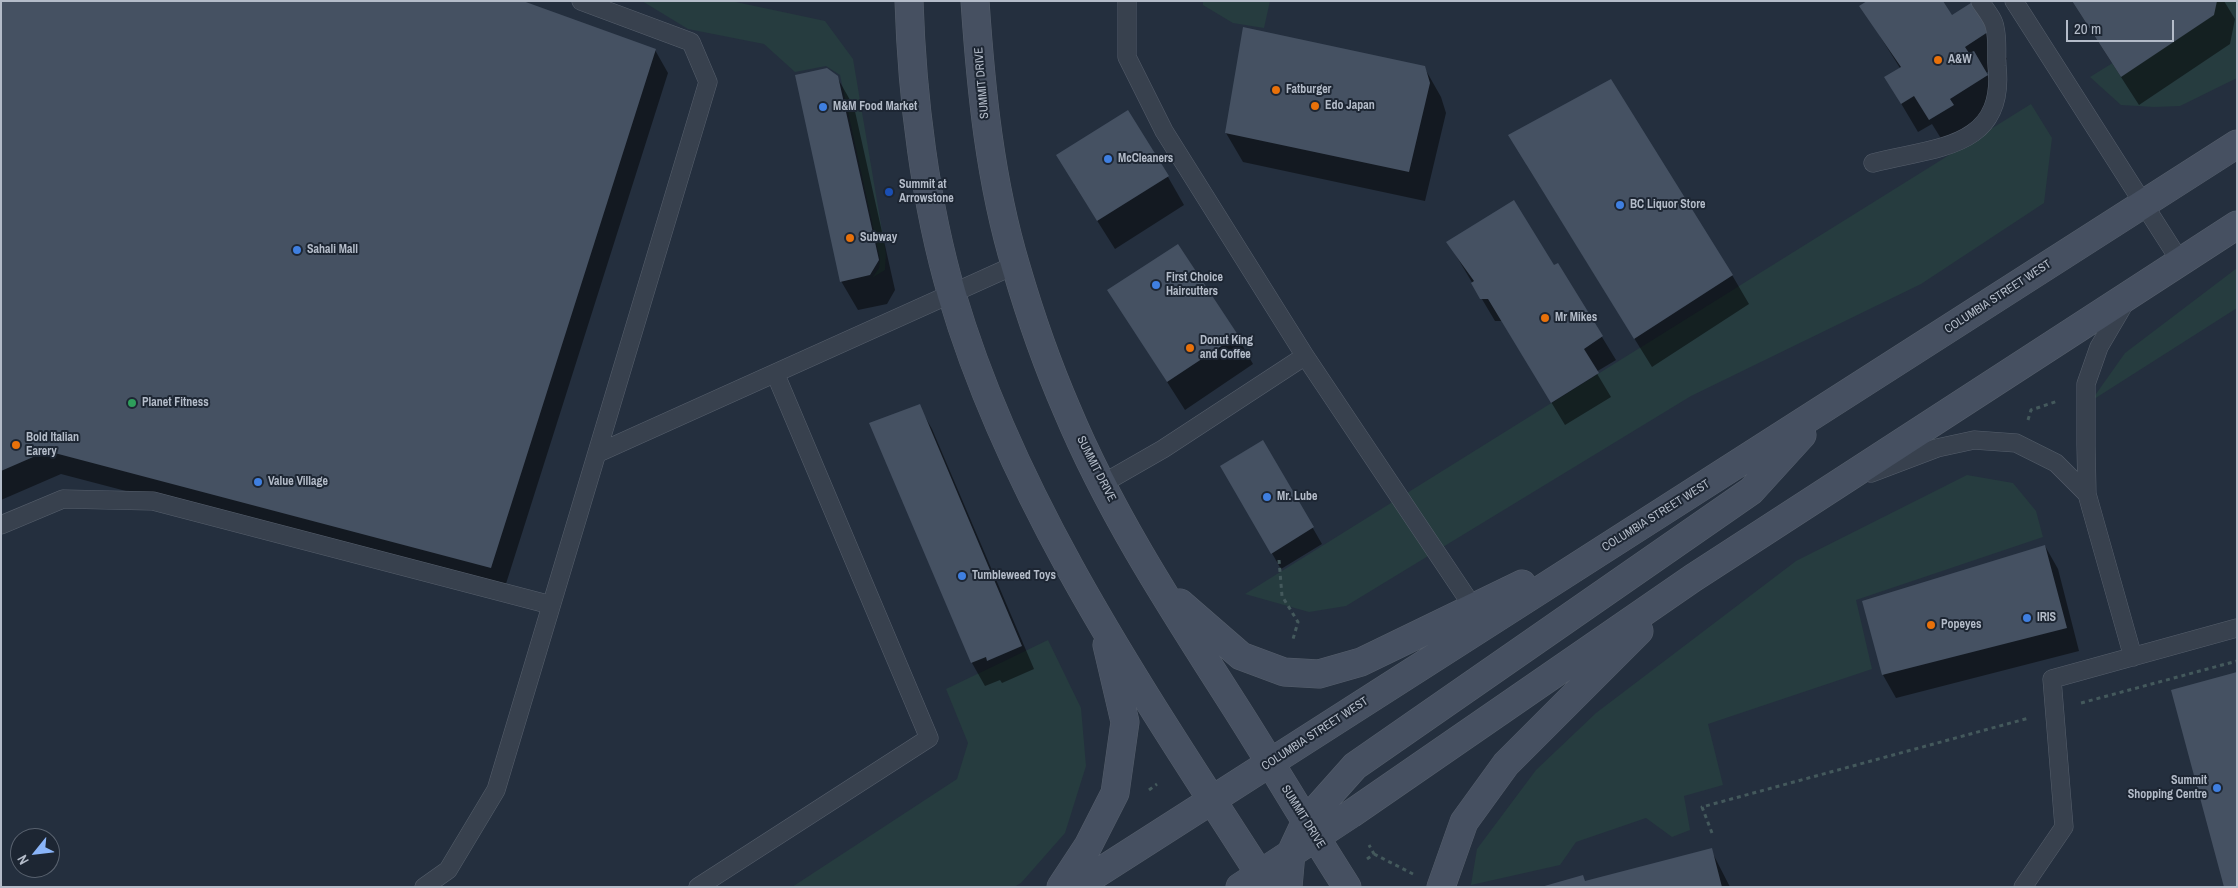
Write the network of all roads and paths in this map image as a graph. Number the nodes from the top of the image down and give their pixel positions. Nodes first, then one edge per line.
1 (581, 1) edge
2 (909, 1) edge
3 (975, 1) edge
4 (1127, 1) edge
5 (1980, 1) edge
6 (2014, 1) edge
7 (2237, 144) edge
8 (1873, 163) dead end
9 (2143, 204) junction
10 (2237, 225) edge
11 (2180, 261) junction
12 (1015, 265) junction
13 (2131, 292) junction
14 (951, 294) junction
15 (1305, 356) junction
16 (775, 373) junction
17 (2063, 400) dead end
18 (1826, 408) junction
19 (2026, 425) dead end
20 (598, 453) junction
21 (1102, 484) junction
22 (1832, 487) junction
23 (2087, 494) junction
24 (1, 525) edge
25 (1625, 536) junction
26 (1279, 560) dead end
27 (1693, 578) junction
28 (1157, 583) junction
29 (551, 606) junction
30 (1473, 607) junction
31 (1100, 620) junction
32 (2237, 628) edge
33 (1291, 649) dead end
34 (2133, 657) junction
35 (2237, 661) edge
36 (2054, 710) junction
37 (1270, 763) junction
38 (1212, 800) junction
39 (1311, 829) junction
40 (1712, 834) dead end
41 (1292, 853) junction
42 (1374, 854) dead end
43 (1256, 882) edge
44 (1430, 882) edge
45 (424, 887) edge
46 (698, 887) edge
47 (1061, 887) edge
48 (1076, 887) edge
49 (1288, 887) edge
50 (1347, 887) edge
51 (2023, 887) edge

1 - 20 lane
2 - 14 main road
3 - 12 main road, SUMMIT DRIVE
4 - 15 lane
5 - 8 lane
6 - 9 lane
7 - 9 main road, COLUMBIA STREET WEST
9 - 11 lane
9 - 18 main road, COLUMBIA STREET WEST
10 - 11 main road
11 - 13 main road
12 - 14 lane
12 - 21 main road, SUMMIT DRIVE
13 - 22 main road
13 - 23 lane
14 - 16 lane
14 - 31 main road
15 - 21 lane
15 - 30 lane
16 - 20 lane
16 - 46 lane
17 - 19 path
18 - 25 main road, COLUMBIA STREET WEST
18 - 39 main road
20 - 29 lane
21 - 28 main road, SUMMIT DRIVE
22 - 23 lane
22 - 27 main road
23 - 34 lane
24 - 29 lane
25 - 30 main road
25 - 37 main road, COLUMBIA STREET WEST
26 - 33 path
27 - 39 main road
27 - 44 main road
28 - 30 main road
28 - 37 main road, SUMMIT DRIVE
29 - 45 lane
31 - 38 main road
31 - 47 main road
32 - 34 lane
34 - 36 lane
35 - 36 path
36 - 40 path
36 - 51 lane
37 - 38 main road, COLUMBIA STREET WEST
37 - 39 main road, SUMMIT DRIVE
38 - 43 main road
38 - 48 main road, COLUMBIA STREET WEST
39 - 41 main road
39 - 50 main road, SUMMIT DRIVE
41 - 43 main road
41 - 49 main road
42 - 44 path

